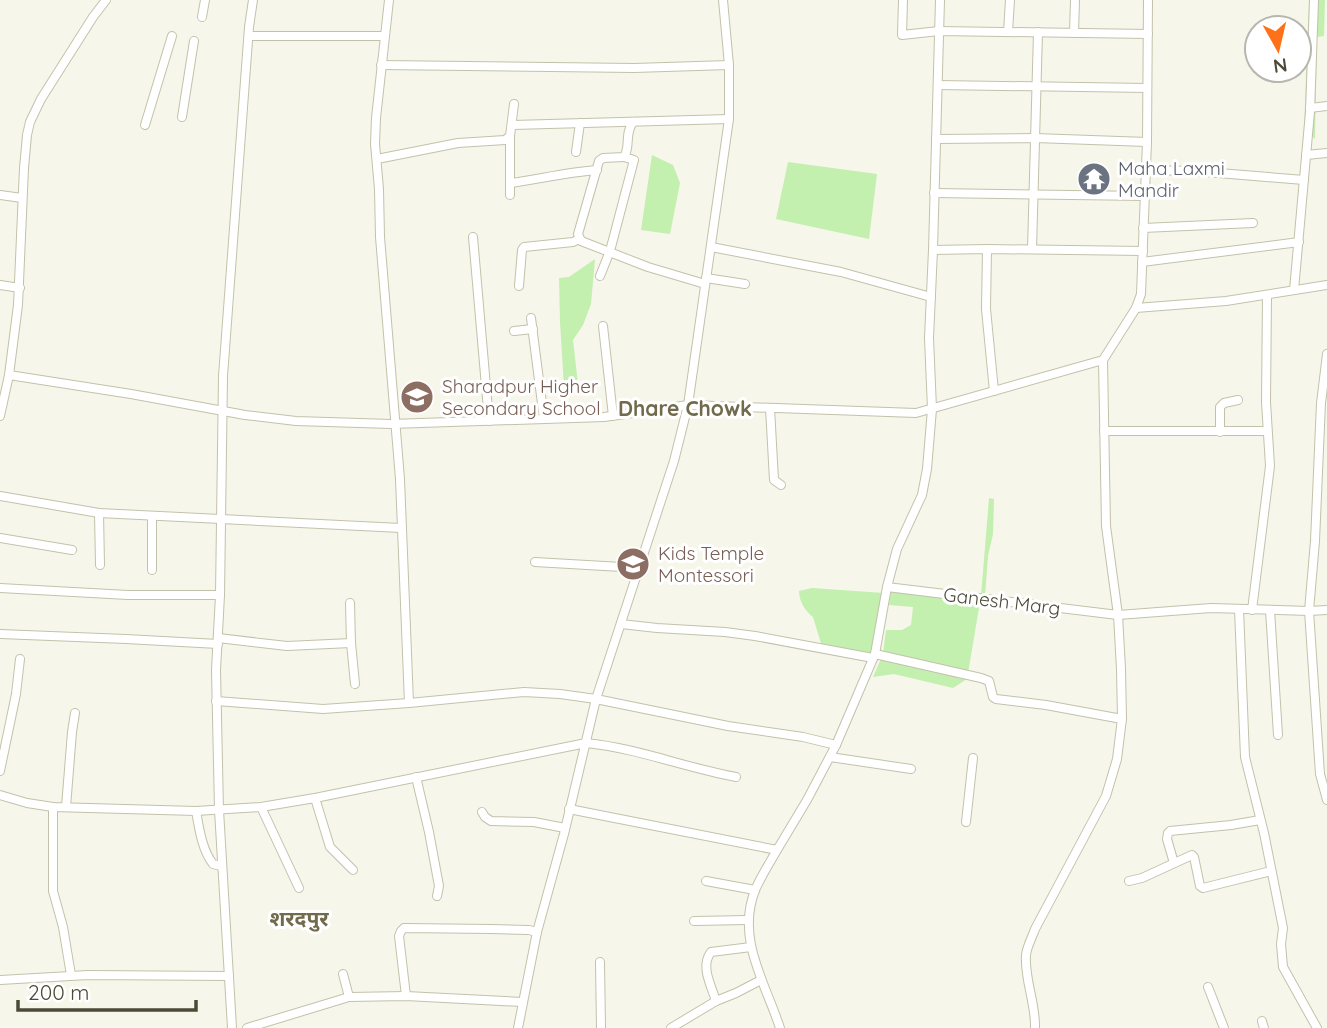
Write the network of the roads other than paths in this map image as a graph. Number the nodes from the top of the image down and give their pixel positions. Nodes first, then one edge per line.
1 (106, 0) edge
2 (205, 0) edge
3 (253, 0) edge
4 (389, 0) edge
5 (723, 0) edge
6 (903, 0) edge
7 (940, 0) edge
8 (1010, 0) edge
9 (1075, 0) edge
10 (1149, 0) edge
11 (1314, 0) edge
12 (202, 16) dead end
13 (939, 31) junction
14 (1008, 32) junction
15 (1038, 32) junction
16 (1074, 33) junction
17 (1148, 34) junction
18 (172, 36) dead end
19 (249, 36) junction
20 (384, 36) junction
21 (194, 41) dead end
22 (381, 65) junction
23 (729, 65) junction
24 (938, 85) junction
25 (1037, 85) junction
26 (1147, 88) junction
27 (514, 104) dead end
28 (1327, 106) edge
29 (1310, 108) junction
30 (183, 117) dead end
31 (729, 119) junction
32 (634, 122) junction
33 (580, 123) junction
34 (145, 125) dead end
35 (513, 125) junction
36 (510, 136) junction
37 (1035, 138) junction
38 (936, 139) junction
39 (1147, 142) junction
40 (576, 152) dead end
41 (1327, 153) edge
42 (1306, 155) junction
43 (624, 157) junction
44 (377, 159) junction
45 (597, 170) junction
46 (1146, 170) junction
47 (1304, 180) junction
48 (511, 183) junction
49 (934, 193) junction
50 (1034, 193) junction
51 (0, 195) edge
52 (510, 195) dead end
53 (1145, 196) junction
54 (22, 198) junction
55 (1253, 223) dead end
56 (1143, 228) junction
57 (472, 237) dead end
58 (579, 239) junction
59 (1298, 242) junction
60 (711, 247) junction
61 (987, 249) junction
62 (1032, 249) junction
63 (933, 250) junction
64 (1143, 251) junction
65 (610, 253) junction
66 (1142, 262) junction
67 (600, 276) dead end
68 (706, 281) junction
69 (745, 284) dead end
70 (0, 285) edge
71 (1327, 285) edge
72 (519, 286) dead end
73 (20, 288) junction
74 (1294, 290) junction
75 (1267, 295) junction
76 (931, 297) junction
77 (1136, 308) junction
78 (531, 318) dead end
79 (603, 326) dead end
80 (533, 329) junction
81 (514, 331) dead end
82 (1327, 354) edge
83 (1103, 360) junction
84 (9, 375) junction
85 (994, 391) junction
86 (1238, 400) dead end
87 (688, 405) junction
88 (770, 408) junction
89 (932, 409) junction
90 (223, 411) junction
91 (0, 416) edge
92 (613, 416) junction
93 (544, 419) junction
94 (489, 421) junction
95 (396, 423) junction
96 (1104, 431) junction
97 (1267, 431) junction
98 (1220, 432) junction
99 (781, 485) dead end
100 (0, 496) edge
101 (99, 513) junction
102 (152, 516) junction
103 (221, 518) junction
104 (401, 527) junction
105 (0, 538) edge
106 (72, 550) dead end
107 (535, 562) dead end
108 (100, 565) dead end
109 (639, 568) junction
110 (152, 570) dead end
111 (887, 587) junction
112 (0, 588) edge
113 (220, 595) junction
114 (350, 603) dead end
115 (1239, 609) junction
116 (1252, 610) junction
117 (1270, 610) junction
118 (1327, 610) edge
119 (1309, 611) junction
120 (1118, 615) junction
121 (621, 624) junction
122 (0, 634) edge
123 (218, 641) junction
124 (351, 643) junction
125 (874, 656) junction
126 (20, 659) dead end
127 (355, 684) dead end
128 (596, 699) junction
129 (216, 701) junction
130 (409, 703) junction
131 (75, 713) dead end
132 (1122, 719) junction
133 (1278, 735) dead end
134 (586, 743) junction
135 (836, 745) junction
136 (830, 757) junction
137 (973, 758) dead end
138 (911, 769) dead end
139 (0, 771) edge
140 (416, 776) junction
141 (736, 777) dead end
142 (0, 795) edge
143 (315, 798) junction
144 (1327, 800) edge
145 (53, 807) junction
146 (66, 807) junction
147 (261, 807) junction
148 (569, 809) junction
149 (219, 810) junction
150 (196, 811) junction
151 (482, 812) dead end
152 (1260, 820) junction
153 (966, 822) dead end
154 (565, 828) junction
155 (777, 850) junction
156 (1174, 863) junction
157 (221, 866) junction
158 (353, 870) dead end
159 (1271, 871) junction
160 (706, 881) dead end
161 (1129, 881) dead end
162 (299, 888) dead end
163 (755, 890) junction
164 (437, 896) dead end
165 (748, 920) junction
166 (694, 921) dead end
167 (537, 932) junction
168 (751, 947) junction
169 (600, 962) dead end
170 (343, 974) dead end
171 (71, 975) junction
172 (229, 976) junction
173 (0, 980) edge
174 (761, 980) junction
175 (1208, 987) dead end
176 (406, 996) junction
177 (349, 997) junction
178 (716, 1001) junction
179 (522, 1002) junction
180 (232, 1028) edge
181 (247, 1028) edge
182 (518, 1028) edge
183 (601, 1028) edge
184 (671, 1028) edge
185 (780, 1028) edge
186 (1035, 1028) edge
187 (1224, 1028) edge
188 (1317, 1028) edge

1 - 54 street
2 - 12 street
3 - 19 street
4 - 20 street
5 - 23 street
6 - 13 street
7 - 13 street
8 - 14 street
9 - 16 street
10 - 17 street
11 - 29 street
13 - 14 street
13 - 24 street
14 - 15 street
15 - 16 street
15 - 25 street
16 - 17 street
17 - 26 street
18 - 34 street
19 - 20 street
19 - 90 street
20 - 22 street
21 - 30 street
22 - 23 street
22 - 44 street
23 - 31 street
24 - 25 street
24 - 38 street
25 - 26 street
25 - 37 street
26 - 39 street
27 - 35 street
28 - 29 street
29 - 42 street
31 - 32 street
31 - 60 street
32 - 33 street
32 - 43 street
33 - 35 street
33 - 40 street
35 - 36 street
36 - 44 street
36 - 48 street
37 - 38 street
37 - 39 street
37 - 50 street
38 - 49 street
39 - 46 street
41 - 42 street
42 - 47 street
43 - 45 street
43 - 65 street
44 - 95 street
45 - 48 street
45 - 58 street
46 - 47 street
46 - 53 street
47 - 59 street
48 - 52 street
49 - 50 street
49 - 63 street
50 - 53 street
50 - 62 street
51 - 54 street
53 - 56 street
54 - 73 street
55 - 56 street
56 - 64 street
57 - 94 street
58 - 65 street
58 - 72 street
59 - 66 street
59 - 74 street
60 - 68 street
60 - 76 street
61 - 62 street
61 - 63 street
61 - 85 street
62 - 64 street
63 - 76 street
64 - 66 street
65 - 67 street
65 - 68 street
66 - 77 street
68 - 69 street
68 - 87 street
70 - 73 street
71 - 74 street
73 - 84 street
74 - 75 street
75 - 77 street
75 - 97 street
76 - 89 street
77 - 83 street
78 - 80 street
79 - 92 street
80 - 81 street
80 - 93 street
82 - 119 street
83 - 85 street
83 - 96 street
84 - 90 street
84 - 91 street
85 - 89 street
86 - 98 street
87 - 88 street
87 - 92 street
87 - 109 street
88 - 89 street
88 - 99 street
89 - 111 street
90 - 95 street
90 - 103 street
92 - 93 street
93 - 94 street
94 - 95 street
95 - 104 street
96 - 98 street
96 - 120 street
97 - 98 street
97 - 116 street
100 - 101 street
101 - 102 street
101 - 108 street
102 - 103 street
102 - 110 street
103 - 104 street
103 - 113 street
104 - 130 street
105 - 106 street
107 - 109 street
109 - 121 street
111 - 120 street, Ganesh Marg
111 - 125 street
112 - 113 street
113 - 123 street
114 - 124 street
115 - 116 street, Ganesh Marg
115 - 120 street, Ganesh Marg
115 - 152 street
116 - 117 street, Ganesh Marg
117 - 119 street, Ganesh Marg
117 - 133 street
118 - 119 street, Ganesh Marg
119 - 144 street
120 - 132 street
121 - 125 street
121 - 128 street
122 - 123 street
123 - 124 street
123 - 129 street
124 - 127 street
125 - 132 street
125 - 135 street
126 - 139 street
128 - 130 street
128 - 134 street
128 - 135 street
129 - 130 street
129 - 149 street
131 - 146 street
132 - 186 street
134 - 140 street
134 - 141 street
134 - 148 street
135 - 136 street
136 - 138 street
136 - 155 street
137 - 153 street
140 - 143 street
140 - 164 street
142 - 145 street
143 - 147 street
143 - 158 street
145 - 146 street
145 - 171 street
146 - 150 street
147 - 149 street
147 - 162 street
148 - 154 street
148 - 155 street
149 - 150 street
149 - 157 street
150 - 157 street
151 - 154 street
152 - 156 street
152 - 159 street
154 - 167 street
155 - 163 street
156 - 159 street
156 - 161 street
157 - 172 street
159 - 188 street
160 - 163 street
163 - 165 street
165 - 166 street
165 - 168 street
167 - 176 street
167 - 179 street
168 - 174 street
168 - 178 street
169 - 183 street
170 - 177 street
171 - 172 street
171 - 173 street
172 - 180 street
174 - 178 street
174 - 185 street
175 - 187 street
176 - 177 street
176 - 179 street
177 - 181 street
178 - 184 street
179 - 182 street

